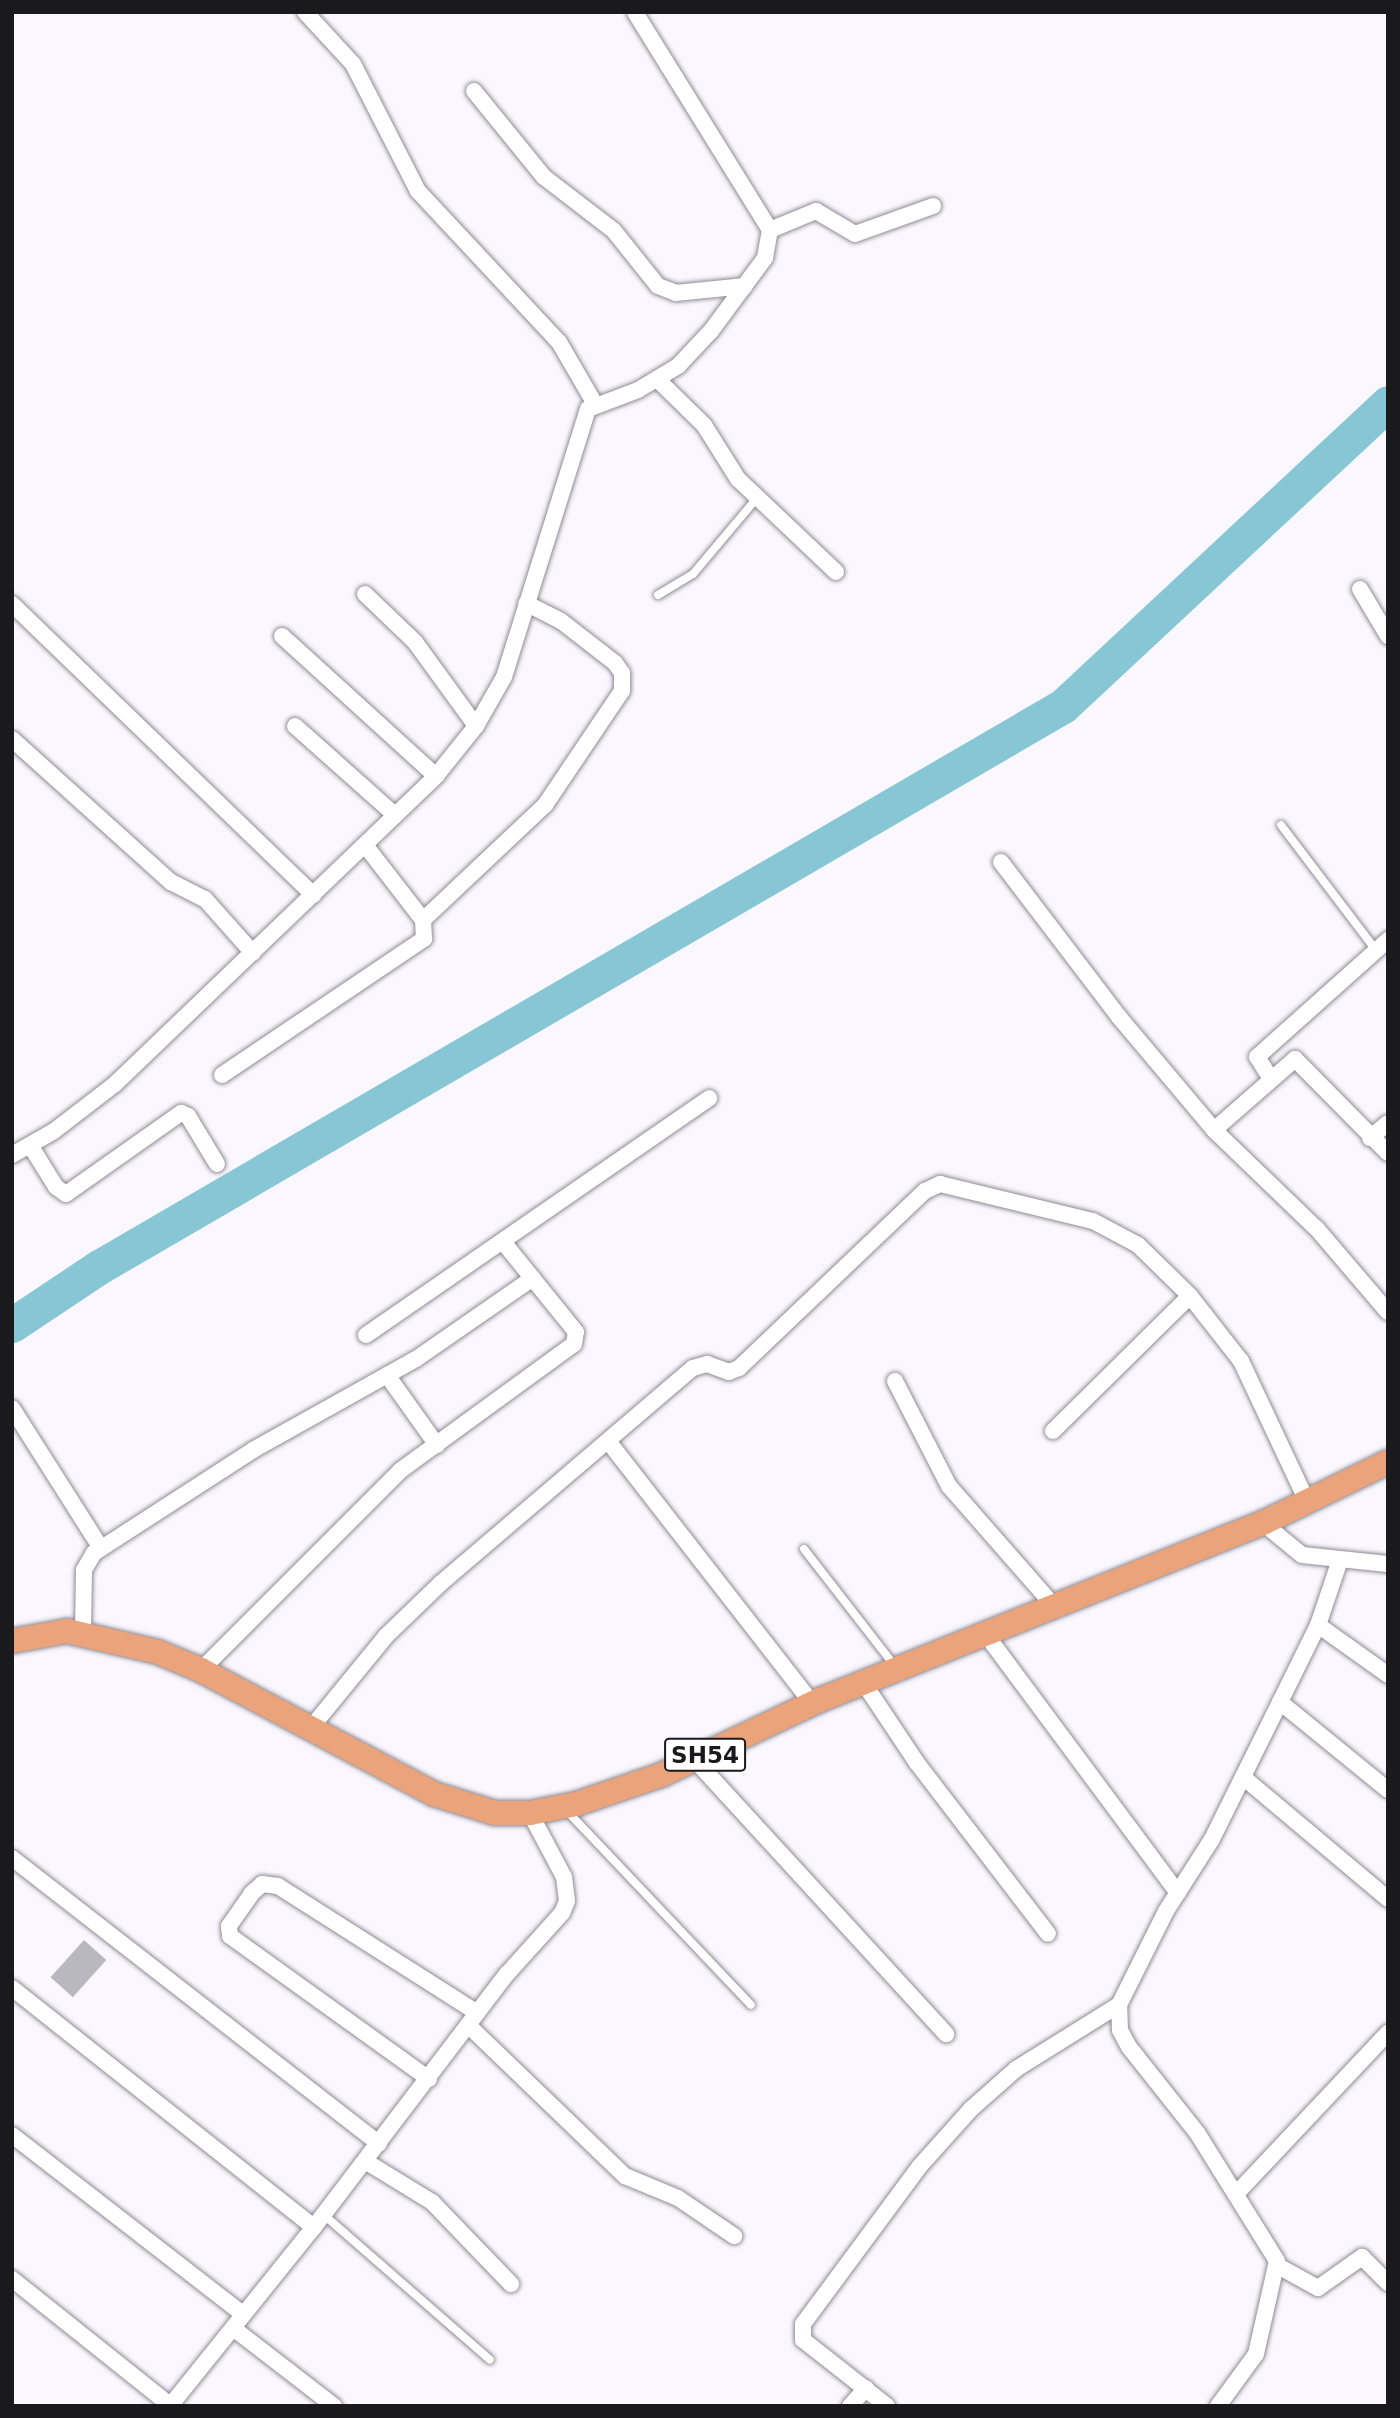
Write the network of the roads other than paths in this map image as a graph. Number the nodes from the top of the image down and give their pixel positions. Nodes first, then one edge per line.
1 (305, 12) edge
2 (635, 12) edge
3 (474, 91) dead end
4 (933, 206) dead end
5 (770, 230) junction
6 (745, 286) junction
7 (657, 379) junction
8 (595, 404) junction
9 (757, 498) junction
10 (836, 572) dead end
11 (1360, 589) dead end
12 (365, 594) dead end
13 (658, 595) dead end
14 (526, 603) junction
15 (12, 604) edge
16 (282, 636) dead end
17 (1388, 636) edge
18 (295, 726) dead end
19 (476, 726) junction
20 (12, 739) edge
21 (436, 776) junction
22 (396, 816) junction
23 (1281, 825) dead end
24 (365, 845) junction
25 (1001, 862) dead end
26 (313, 895) junction
27 (423, 920) junction
28 (1382, 945) edge
29 (253, 953) junction
30 (222, 1075) dead end
31 (1271, 1079) junction
32 (709, 1098) dead end
33 (1388, 1123) edge
34 (1214, 1130) junction
35 (1370, 1138) junction
36 (30, 1145) junction
37 (1388, 1153) edge
38 (12, 1155) edge
39 (217, 1164) dead end
40 (504, 1243) junction
41 (533, 1278) junction
42 (1190, 1296) junction
43 (1388, 1311) edge
44 (366, 1335) dead end
45 (387, 1375) junction
46 (895, 1381) dead end
47 (12, 1408) edge
48 (1053, 1431) dead end
49 (608, 1441) junction
50 (437, 1444) junction
51 (1388, 1462) edge
52 (1307, 1502) junction
53 (1263, 1523) junction
54 (101, 1548) junction
55 (804, 1549) dead end
56 (1340, 1560) junction
57 (1388, 1564) edge
58 (1055, 1607) junction
59 (1318, 1625) junction
60 (984, 1632) junction
61 (83, 1633) junction
62 (12, 1641) edge
63 (895, 1668) junction
64 (201, 1670) junction
65 (1388, 1675) edge
66 (863, 1682) junction
67 (1280, 1702) junction
68 (812, 1703) junction
69 (310, 1729) junction
70 (695, 1760) junction
71 (1243, 1777) junction
72 (1388, 1790) edge
73 (563, 1807) junction
74 (530, 1813) junction
75 (12, 1858) edge
76 (1178, 1893) junction
77 (1388, 1899) edge
78 (1048, 1934) dead end
79 (12, 1987) edge
80 (1119, 2005) junction
81 (751, 2006) dead end
82 (473, 2019) junction
83 (1388, 2033) edge
84 (946, 2034) dead end
85 (429, 2079) junction
86 (12, 2135) edge
87 (379, 2144) junction
88 (365, 2161) junction
89 (1237, 2193) junction
90 (319, 2221) junction
91 (734, 2236) dead end
92 (1278, 2266) junction
93 (12, 2279) edge
94 (1388, 2283) edge
95 (511, 2284) dead end
96 (243, 2314) junction
97 (233, 2328) junction
98 (491, 2360) dead end
99 (866, 2388) junction
100 (170, 2405) edge
101 (334, 2406) edge
102 (849, 2406) edge
103 (887, 2406) edge
104 (1219, 2406) edge

1 - 8 street
2 - 5 street
3 - 6 street
4 - 5 street
5 - 6 street
6 - 7 street
7 - 8 street
7 - 9 street
8 - 14 street
9 - 10 street
9 - 13 lane
11 - 17 street
12 - 19 street
14 - 19 street
14 - 27 street
15 - 26 street
16 - 21 street
18 - 22 street
19 - 21 street
20 - 29 street
21 - 22 street
22 - 24 street
23 - 28 lane
24 - 26 street
24 - 27 street
25 - 34 street
26 - 29 street
27 - 30 street
28 - 31 street
29 - 36 street
31 - 34 street
31 - 35 street
32 - 40 street
33 - 35 street
34 - 43 street
35 - 37 street
36 - 38 street
36 - 39 street
40 - 41 street
40 - 44 street
41 - 45 street
41 - 50 street
42 - 48 street
42 - 49 street
42 - 52 street
45 - 50 street
45 - 54 street
46 - 58 street
47 - 54 street
49 - 68 street
49 - 69 street
50 - 64 street
51 - 52 main road, SH54
52 - 53 main road, SH54
53 - 56 street
53 - 58 main road, SH54
54 - 61 street
55 - 63 lane
56 - 57 street
56 - 59 street
58 - 60 main road, SH54
59 - 65 street
59 - 67 street
60 - 63 main road, SH54
60 - 76 street
61 - 62 main road, SH54
61 - 64 main road, SH54
63 - 66 main road, SH54
64 - 69 main road, SH54
66 - 68 main road, SH54
66 - 78 street
67 - 71 street
67 - 72 street
68 - 70 main road, SH54
69 - 74 main road, SH54
70 - 73 main road, SH54
70 - 84 street
71 - 76 street
71 - 77 street
73 - 74 main road, SH54
73 - 81 lane
74 - 82 street
75 - 87 street
76 - 80 street
79 - 90 street
80 - 89 street
80 - 99 street
82 - 85 street
82 - 85 street
82 - 91 street
83 - 89 street
85 - 87 street
86 - 96 street
87 - 88 street
88 - 90 street
88 - 95 street
89 - 92 street
90 - 96 street
90 - 98 lane
92 - 94 street
92 - 104 street
93 - 100 street
96 - 97 street
97 - 100 street
97 - 101 street
99 - 102 street
99 - 103 street

